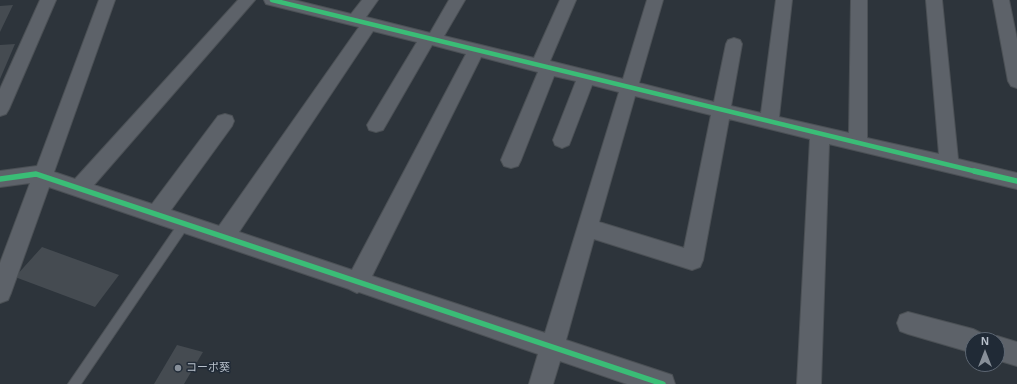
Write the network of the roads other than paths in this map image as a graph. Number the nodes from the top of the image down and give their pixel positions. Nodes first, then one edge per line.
1 (48, 0) edge
2 (107, 0) edge
3 (247, 0) edge
4 (272, 0) edge
5 (370, 0) edge
6 (457, 0) edge
7 (568, 0) edge
8 (655, 0) edge
9 (784, 0) edge
10 (859, 0) edge
11 (934, 0) edge
12 (1001, 0) edge
13 (293, 2) edge
14 (363, 21) junction
15 (431, 39) junction
16 (734, 44) dead end
17 (476, 50) junction
18 (545, 66) junction
19 (586, 76) junction
20 (1017, 81) edge
21 (629, 88) junction
22 (0, 109) edge
23 (720, 110) junction
24 (225, 121) dead end
25 (770, 121) junction
26 (376, 125) dead end
27 (820, 134) junction
28 (562, 140) dead end
29 (858, 142) junction
30 (511, 160) dead end
31 (949, 164) junction
32 (42, 176) junction
33 (0, 179) edge
34 (1017, 180) edge
35 (80, 188) junction
36 (156, 214) junction
37 (184, 224) junction
38 (586, 228) junction
39 (223, 238) junction
40 (357, 283) junction
41 (0, 293) edge
42 (908, 323) dead end
43 (965, 340) edge
44 (552, 348) junction
45 (1005, 350) edge
46 (1017, 354) edge
47 (74, 384) edge
48 (541, 384) edge
49 (663, 384) edge
50 (809, 384) edge

1 - 22 street
2 - 32 street
3 - 35 street
4 - 13 street
5 - 14 street
6 - 15 street
7 - 18 street
8 - 21 street
9 - 25 street
10 - 29 street
11 - 31 street
12 - 20 street
13 - 14 street
14 - 15 street
14 - 39 street
15 - 17 street
15 - 26 street
16 - 23 street
17 - 18 street
17 - 40 street
18 - 19 street
18 - 30 street
19 - 21 street
19 - 28 street
21 - 23 street
21 - 38 street
23 - 25 street
23 - 38 street
24 - 36 street
25 - 27 street
27 - 29 street
27 - 50 street
29 - 31 street
31 - 34 street
32 - 33 street
32 - 35 street
32 - 41 street
35 - 36 street
36 - 37 street
37 - 39 street
37 - 47 lane
38 - 44 street
39 - 40 street
40 - 44 street
42 - 43 street
44 - 48 street
44 - 49 street
45 - 46 street

